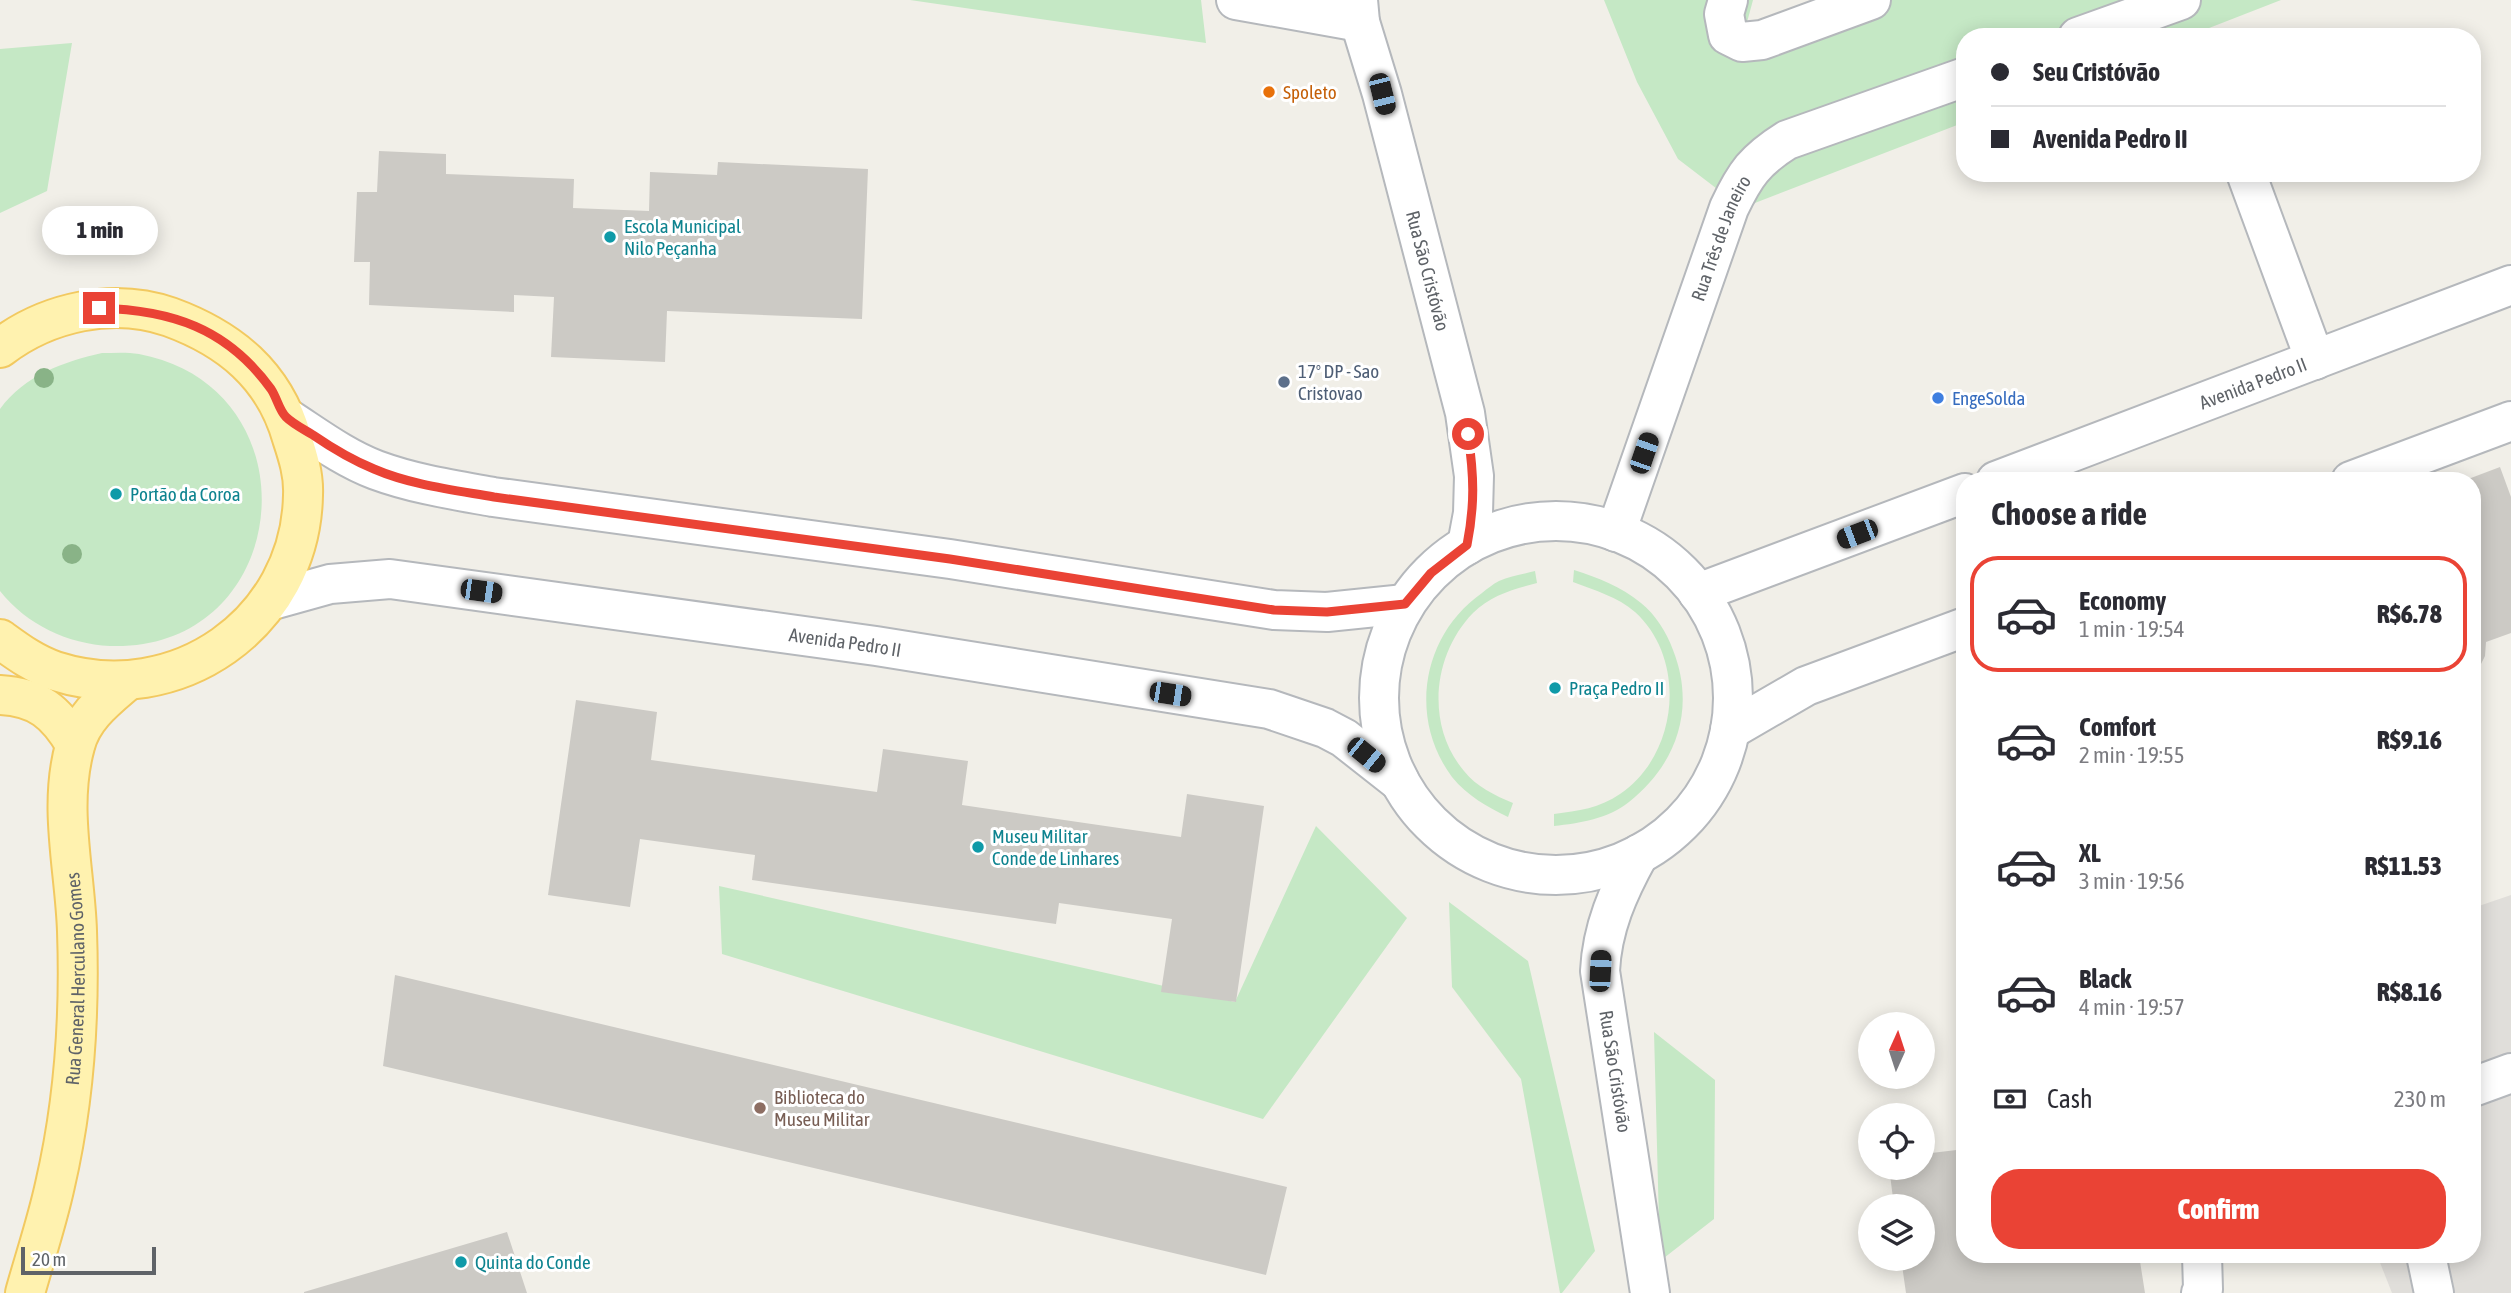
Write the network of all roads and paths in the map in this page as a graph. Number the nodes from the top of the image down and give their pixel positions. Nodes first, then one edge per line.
1 (1236, 0) edge
2 (1871, 0) edge
3 (2181, 0) edge
4 (1359, 11) edge
5 (1728, 17) edge
6 (2103, 28) edge
7 (1956, 80) edge
8 (2249, 182) edge
9 (2511, 285) edge
10 (0, 348) edge
11 (2315, 360) junction
12 (287, 418) junction
13 (2511, 421) edge
14 (2020, 472) edge
15 (2375, 472) edge
16 (1956, 496) edge
17 (1616, 532) junction
18 (1467, 545) junction
19 (1698, 593) junction
20 (269, 601) junction
21 (1405, 604) junction
22 (1956, 630) edge
23 (0, 639) edge
24 (127, 681) junction
25 (0, 695) edge
26 (1730, 730) junction
27 (75, 744) junction
28 (1400, 782) junction
29 (1639, 854) junction
30 (2511, 1073) edge
31 (2481, 1084) edge
32 (2202, 1263) edge
33 (2428, 1263) edge
34 (25, 1293) edge
35 (1650, 1293) edge
36 (2201, 1293) edge
37 (2434, 1293) edge

1 - 4 street
2 - 5 street
3 - 6 street
4 - 18 street, Rua São Cristóvão
7 - 17 street, Rua Três de Janeiro
8 - 11 street
9 - 11 street, Avenida Pedro II
10 - 12 main road
11 - 14 street, Avenida Pedro II
12 - 20 main road
12 - 21 street
13 - 15 street
16 - 19 street
17 - 18 street
17 - 19 street
18 - 21 street
19 - 26 street
20 - 24 main road
20 - 28 street, Avenida Pedro II
21 - 28 street
22 - 26 street
23 - 24 main road
24 - 27 main road, Rua General Herculano Gomes
25 - 27 main road
26 - 29 street
27 - 34 main road, Rua General Herculano Gomes
28 - 29 street
29 - 35 street, Rua São Cristóvão
30 - 31 street
32 - 36 street
33 - 37 street

